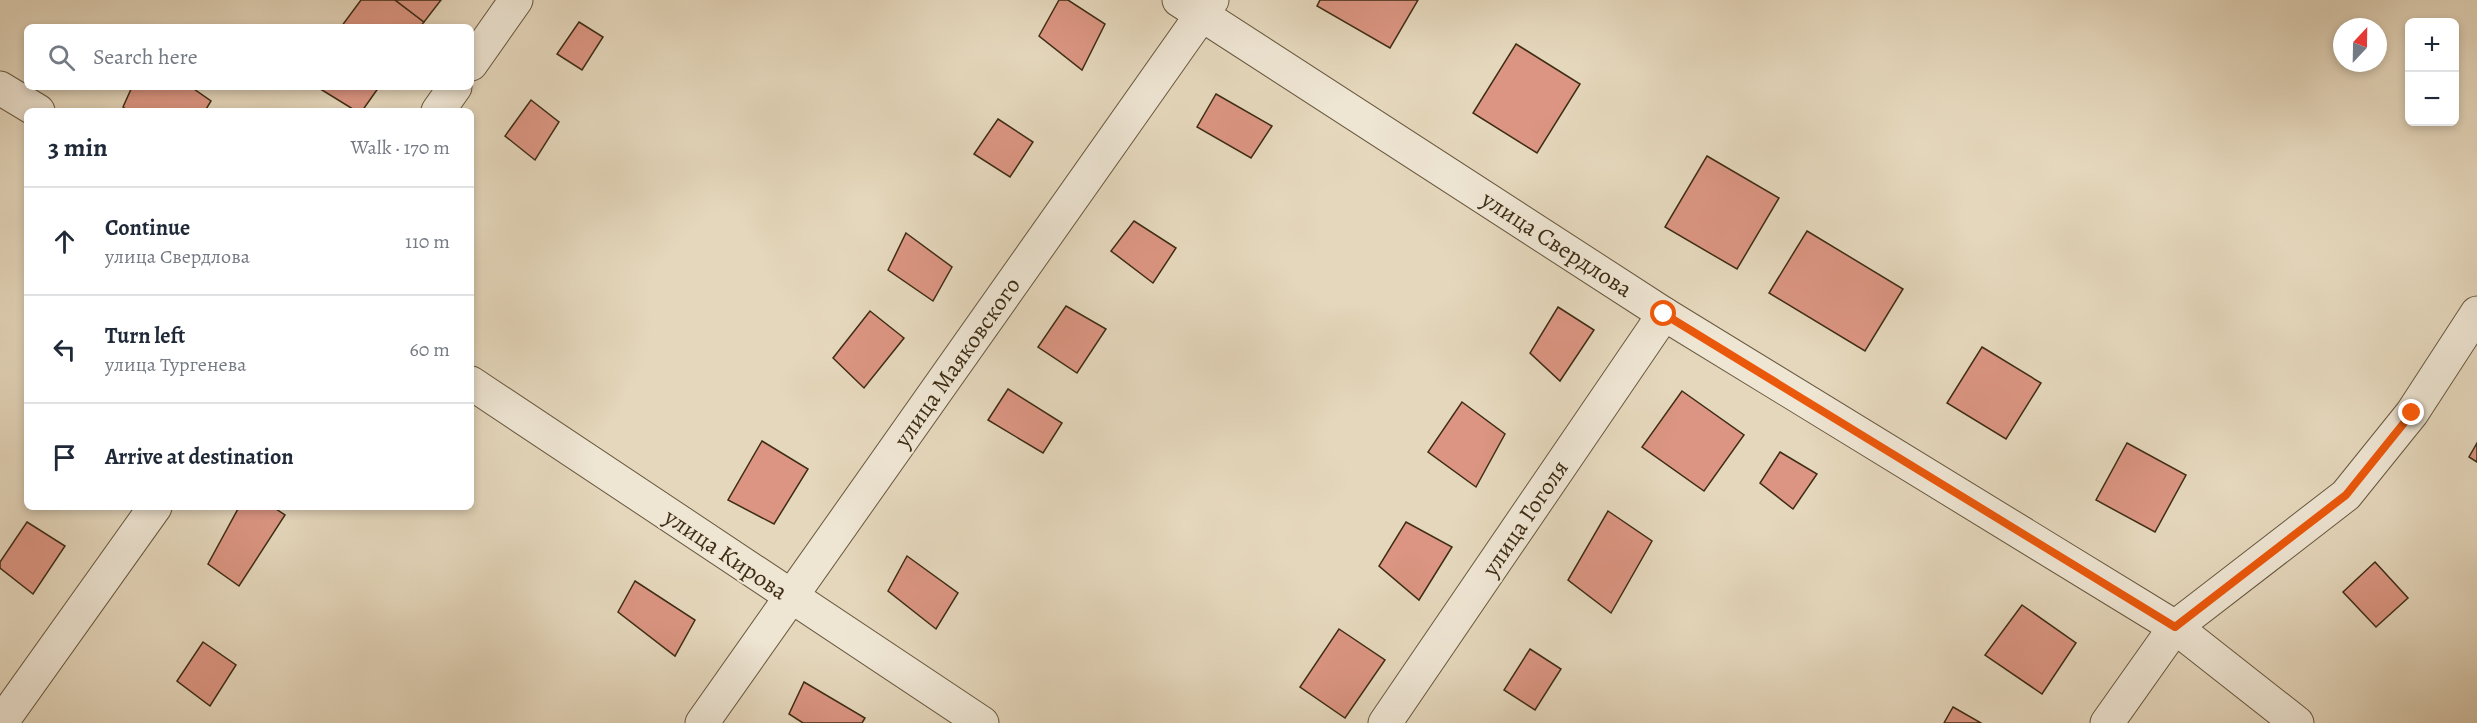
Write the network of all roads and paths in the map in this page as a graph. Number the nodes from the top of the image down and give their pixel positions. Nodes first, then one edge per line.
1 (516, 0) edge
2 (1198, 5) edge
3 (474, 60) edge
4 (0, 88) edge
5 (452, 90) edge
6 (33, 108) edge
7 (440, 108) edge
8 (2477, 313) edge
9 (1664, 314) junction
10 (474, 385) edge
11 (153, 510) edge
12 (791, 597) junction
13 (2175, 627) junction
14 (1, 723) edge
15 (702, 723) edge
16 (982, 723) edge
17 (1385, 723) edge
18 (2107, 723) edge
19 (2297, 723) edge

1 - 3 street
2 - 9 street, улица Свердлова
2 - 12 street, улица Маяковского
4 - 6 street
5 - 7 street
8 - 13 street
9 - 13 street, улица Свердлова
9 - 17 street, улица Гоголя
10 - 12 street, улица Кирова
11 - 14 street
12 - 15 street, улица Маяковского
12 - 16 street, улица Кирова
13 - 18 street
13 - 19 street, улица Свердлова

